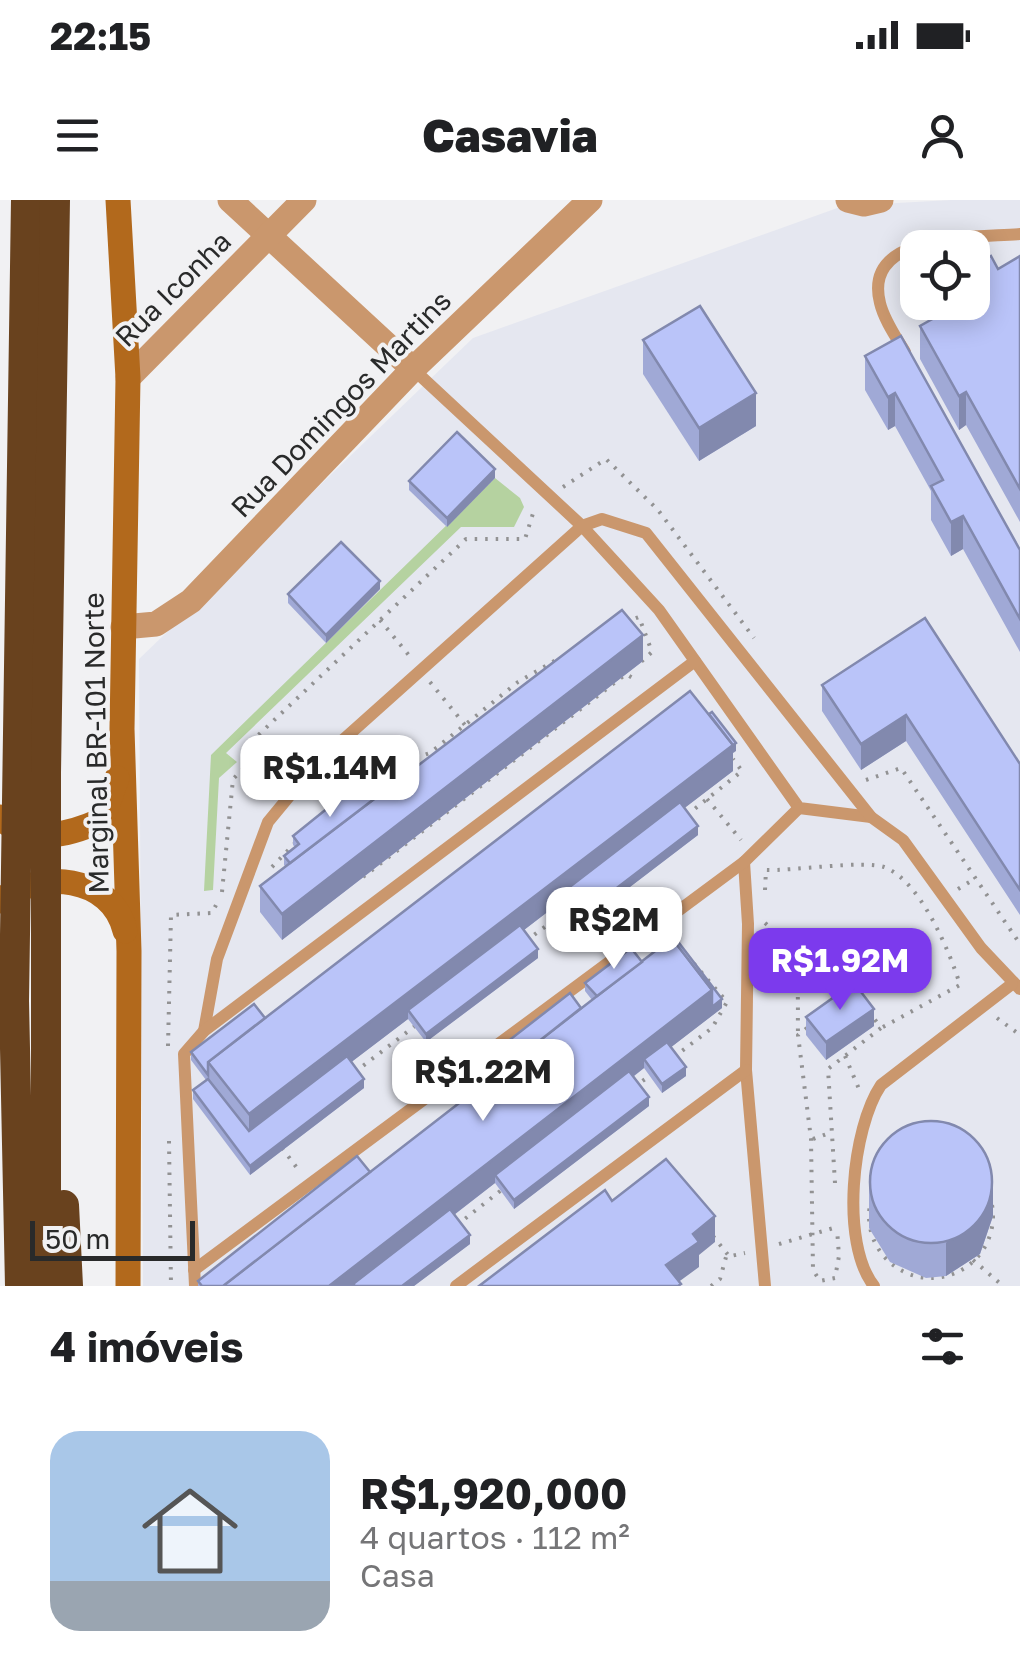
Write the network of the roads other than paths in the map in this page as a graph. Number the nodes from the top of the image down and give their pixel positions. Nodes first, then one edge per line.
1 (26, 200) edge
2 (54, 200) edge
3 (118, 200) edge
4 (230, 200) edge
5 (304, 200) edge
6 (590, 200) edge
7 (1020, 234) edge
8 (269, 235) junction
9 (914, 367) edge
10 (412, 369) junction
11 (128, 378) junction
12 (582, 526) junction
13 (123, 627) junction
14 (695, 661) junction
15 (122, 730) junction
16 (32, 771) junction
17 (799, 808) junction
18 (0, 817) edge
19 (870, 817) junction
20 (748, 858) junction
21 (0, 901) edge
22 (31, 938) junction
23 (130, 951) junction
24 (1016, 987) edge
25 (46, 998) junction
26 (14, 1001) junction
27 (204, 1031) junction
28 (746, 1070) junction
29 (0, 1170) edge
30 (194, 1270) junction
31 (20, 1286) edge
32 (46, 1286) edge
33 (68, 1286) edge
34 (128, 1286) edge
35 (194, 1286) edge
36 (456, 1286) edge
37 (765, 1286) edge
38 (874, 1286) edge

1 - 16 highway
2 - 16 highway
3 - 11 main road, Marginal BR-101 Norte
4 - 8 street
5 - 8 street, Rua Iconha
6 - 10 street, Rua Domingos Martins
7 - 9 lane
8 - 10 street
8 - 11 street, Rua Iconha
10 - 12 lane
10 - 13 street, Rua Domingos Martins
11 - 13 main road, Marginal BR-101 Norte
12 - 14 lane
12 - 19 lane
12 - 27 lane
13 - 15 main road, Marginal BR-101 Norte
14 - 17 lane
14 - 27 lane
15 - 18 main road
15 - 23 main road, Marginal BR-101 Norte
16 - 22 highway
17 - 19 lane
17 - 20 lane
19 - 24 lane
20 - 28 lane
20 - 30 lane
21 - 23 main road
22 - 25 highway
22 - 26 highway
23 - 34 main road, Marginal BR-101 Norte
24 - 38 lane
25 - 32 highway
25 - 33 highway
26 - 29 highway
26 - 31 highway
27 - 30 lane
28 - 36 lane
28 - 37 lane
30 - 35 lane

